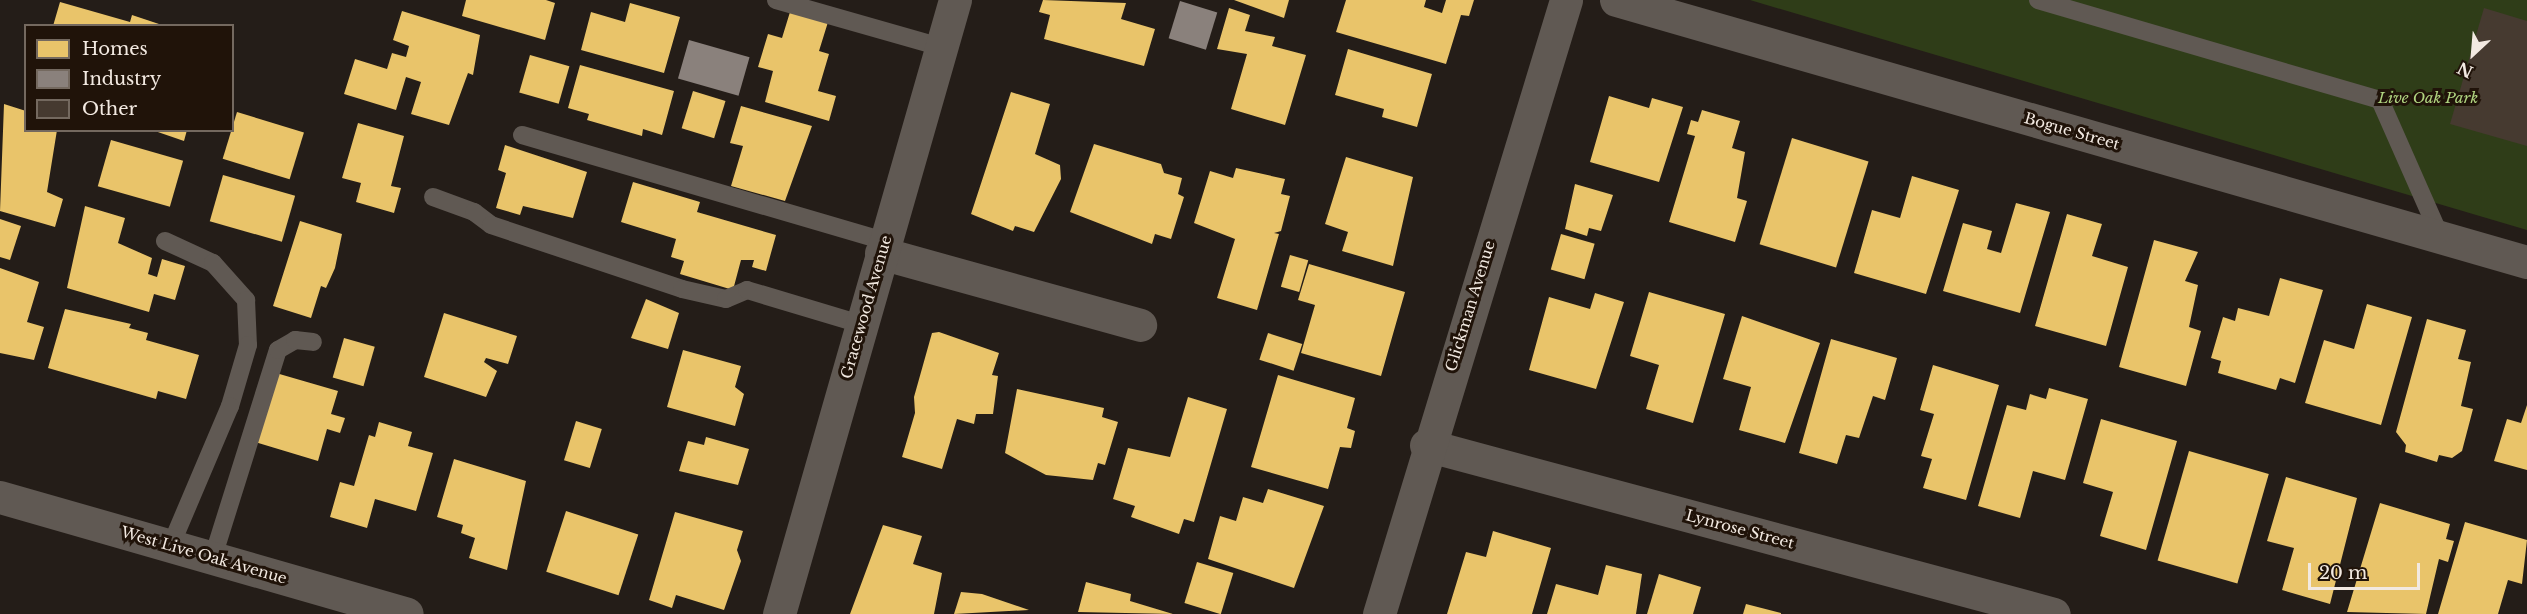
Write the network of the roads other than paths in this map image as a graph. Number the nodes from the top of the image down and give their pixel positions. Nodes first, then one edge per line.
1 (776, 0) edge
2 (955, 0) edge
3 (1566, 0) edge
4 (1616, 0) edge
5 (2038, 0) edge
6 (941, 47) junction
7 (522, 135) dead end
8 (433, 197) dead end
9 (2441, 238) junction
10 (165, 241) dead end
11 (883, 247) junction
12 (2527, 262) edge
13 (860, 324) junction
14 (1140, 325) dead end
15 (313, 342) dead end
16 (1426, 445) junction
17 (0, 497) edge
18 (171, 545) junction
19 (213, 557) junction
20 (371, 609) edge
21 (407, 614) edge
22 (778, 614) edge
23 (1379, 614) edge
24 (2054, 614) edge

1 - 6 lane
2 - 6 street, Gracewood Avenue
3 - 16 street, Glickman Avenue
4 - 9 street, Bogue Street
5 - 9 lane
6 - 11 street, Gracewood Avenue
7 - 11 lane
8 - 13 lane
9 - 12 street, Bogue Street
10 - 18 lane
11 - 13 street, Gracewood Avenue
11 - 14 street
13 - 22 street, Gracewood Avenue
15 - 19 lane
16 - 23 street, Glickman Avenue
16 - 24 street, Lynrose Street
17 - 18 street, West Live Oak Avenue
18 - 19 street, West Live Oak Avenue
19 - 20 street, West Live Oak Avenue
20 - 21 street, West Live Oak Avenue

